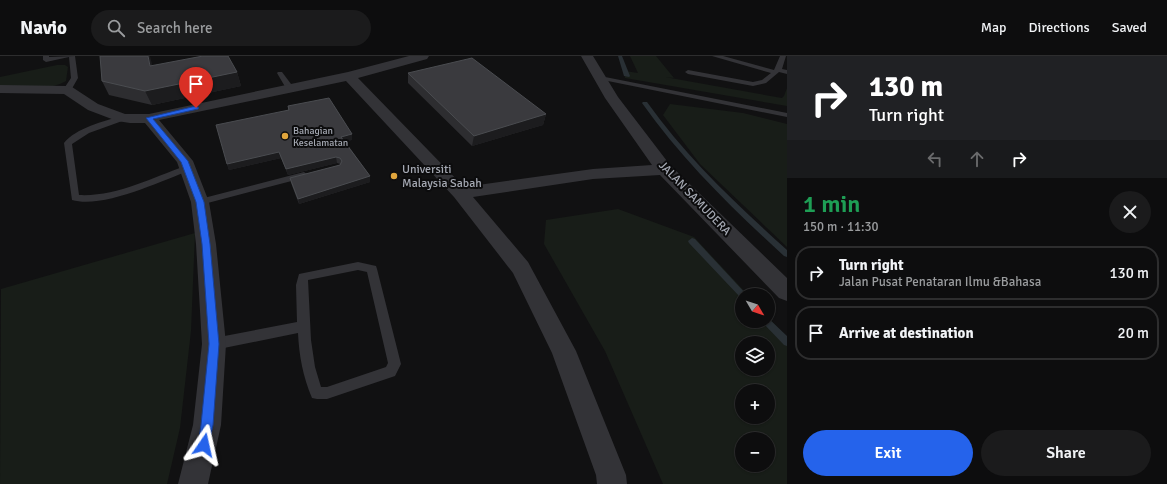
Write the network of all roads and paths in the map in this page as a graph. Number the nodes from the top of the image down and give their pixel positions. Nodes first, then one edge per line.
1 (46, 56) edge
2 (66, 56) edge
3 (72, 56) edge
4 (423, 56) edge
5 (586, 56) edge
6 (715, 56) edge
7 (783, 56) edge
8 (777, 71) junction
9 (688, 72) dead end
10 (787, 72) edge
11 (280, 73) dead end
12 (349, 76) junction
13 (600, 78) junction
14 (290, 88) junction
15 (0, 89) edge
16 (67, 90) junction
17 (787, 115) edge
18 (122, 118) junction
19 (149, 118) junction
20 (188, 168) junction
21 (664, 169) junction
22 (314, 173) edge
23 (460, 193) junction
24 (200, 202) junction
25 (787, 292) edge
26 (305, 326) junction
27 (214, 344) junction
28 (193, 484) edge
29 (612, 484) edge

1 - 2 lane
3 - 16 lane
4 - 12 street
5 - 13 street, JALAN SAMUDERA
6 - 8 lane
7 - 8 lane
8 - 9 lane
8 - 10 lane
11 - 14 lane
12 - 14 street
12 - 23 street
13 - 17 lane
13 - 21 street, JALAN SAMUDERA
14 - 19 street
15 - 16 street
16 - 18 street
18 - 19 street
18 - 20 lane
19 - 20 street
20 - 24 street
21 - 23 street
21 - 25 street, JALAN SAMUDERA
22 - 24 lane
23 - 29 street
24 - 27 street
26 - 26 lane
26 - 27 lane
27 - 28 street

